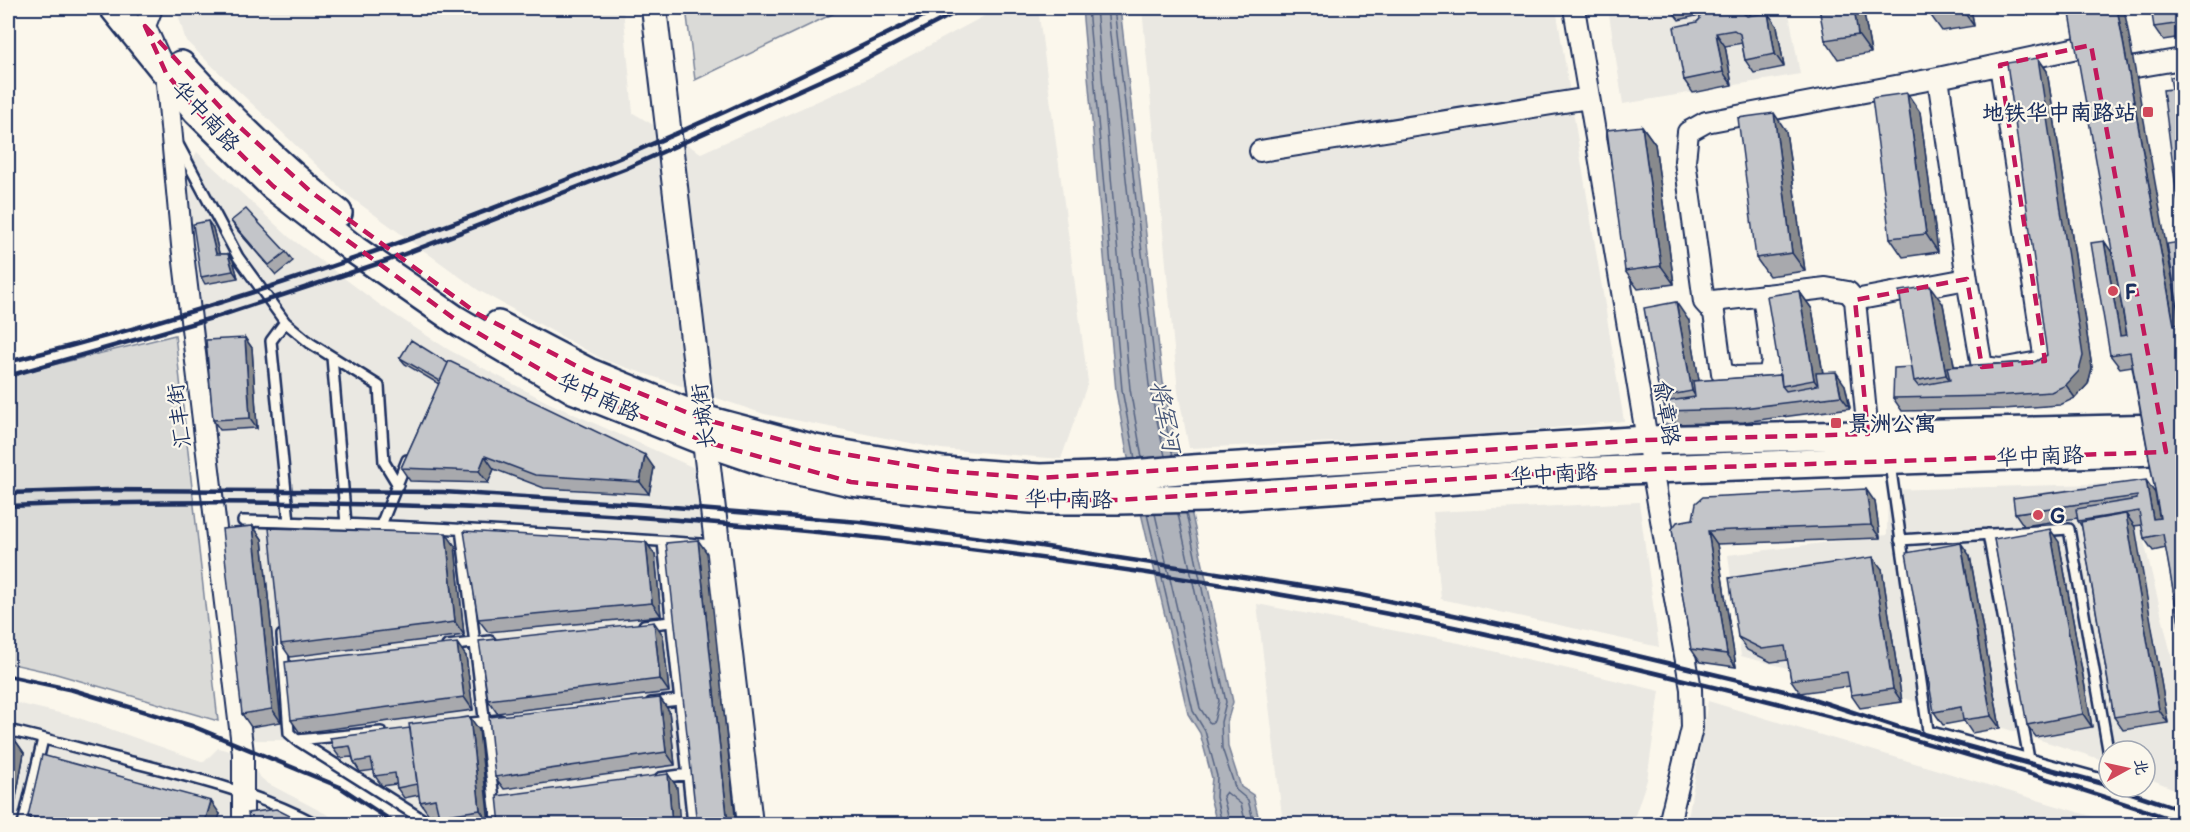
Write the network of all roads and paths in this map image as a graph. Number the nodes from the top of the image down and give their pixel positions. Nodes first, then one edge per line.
1 (114, 8) edge
2 (654, 8) edge
3 (1574, 8) edge
4 (143, 14) edge
5 (2086, 17) edge
6 (2093, 56) joint
7 (2182, 59) edge
8 (2000, 65) junction
9 (2124, 70) edge
10 (166, 73) junction
11 (1938, 78) junction
12 (1590, 98) junction
13 (172, 134) junction
14 (1260, 152) dead end
15 (1967, 279) junction
16 (1763, 295) junction
17 (1855, 300) junction
18 (1704, 302) junction
19 (285, 322) junction
20 (332, 357) junction
21 (2156, 399) edge
22 (704, 431) junction
23 (1868, 434) junction
24 (1647, 440) junction
25 (2173, 447) edge
26 (410, 453) edge
27 (1890, 461) junction
28 (1652, 469) junction
29 (398, 485) junction
30 (1119, 488) junction
31 (243, 521) dead end
32 (271, 522) junction
33 (289, 522) junction
34 (346, 524) junction
35 (381, 525) junction
36 (461, 529) junction
37 (272, 534) edge
38 (1988, 534) junction
39 (1900, 540) junction
40 (663, 542) junction
41 (718, 546) junction
42 (671, 622) junction
43 (637, 626) edge
44 (281, 628) edge
45 (498, 640) edge
46 (475, 643) junction
47 (439, 647) edge
48 (297, 662) edge
49 (285, 664) junction
50 (680, 700) junction
51 (645, 704) edge
52 (507, 719) edge
53 (484, 722) junction
54 (449, 725) edge
55 (8, 730) edge
56 (390, 731) edge
57 (44, 739) junction
58 (2106, 739) edge
59 (297, 740) junction
60 (2029, 759) junction
61 (688, 774) junction
62 (653, 778) edge
63 (2097, 778) edge
64 (244, 794) junction
65 (505, 798) edge
66 (494, 800) junction
67 (245, 822) edge
68 (23, 825) edge
69 (316, 825) edge
70 (430, 825) edge
71 (496, 825) edge
72 (693, 825) edge
73 (750, 825) edge
74 (1669, 825) edge

1 - 10 main road, 华中南路
2 - 22 street, 长城街
3 - 12 street, 俞章路
4 - 10 street, 汇丰街
4 - 22 main road, 华中南路
5 - 6 main road
6 - 8 street
7 - 9 street
8 - 11 street
8 - 15 street
10 - 13 street, 汇丰街
10 - 22 main road, 华中南路
11 - 15 street
11 - 18 street
12 - 14 street
12 - 24 street, 俞章路
13 - 19 lane
13 - 64 street, 汇丰街
15 - 17 street
16 - 17 street
16 - 18 street
16 - 18 street
17 - 23 street
19 - 20 lane
19 - 33 lane
20 - 29 lane
20 - 34 lane
21 - 25 main road
22 - 30 main road, 华中南路
22 - 41 street, 长城街
23 - 24 main road, 华中南路
23 - 25 main road, 华中南路
24 - 28 street, 俞章路
24 - 30 main road, 华中南路
25 - 27 main road, 华中南路
26 - 29 lane
27 - 28 main road, 华中南路
27 - 39 lane
28 - 30 main road, 华中南路
28 - 74 street, 俞章路
29 - 35 lane
31 - 32 lane
32 - 33 lane
32 - 37 lane
33 - 34 lane
34 - 35 lane
35 - 36 lane
36 - 40 lane
36 - 46 lane
38 - 39 lane
38 - 58 lane
38 - 60 lane
39 - 60 lane
40 - 41 lane
40 - 42 lane
41 - 73 street, 长城街
42 - 43 lane
42 - 50 lane
44 - 49 lane
45 - 46 lane
46 - 47 lane
46 - 53 lane
48 - 49 lane
49 - 59 lane
50 - 51 lane
50 - 61 lane
52 - 53 lane
53 - 54 lane
53 - 66 lane
55 - 57 lane
56 - 59 lane
57 - 64 lane
57 - 68 lane
59 - 70 lane
60 - 63 lane
61 - 62 lane
61 - 72 lane
64 - 67 street, 汇丰街
64 - 69 lane
65 - 66 lane
66 - 71 lane

